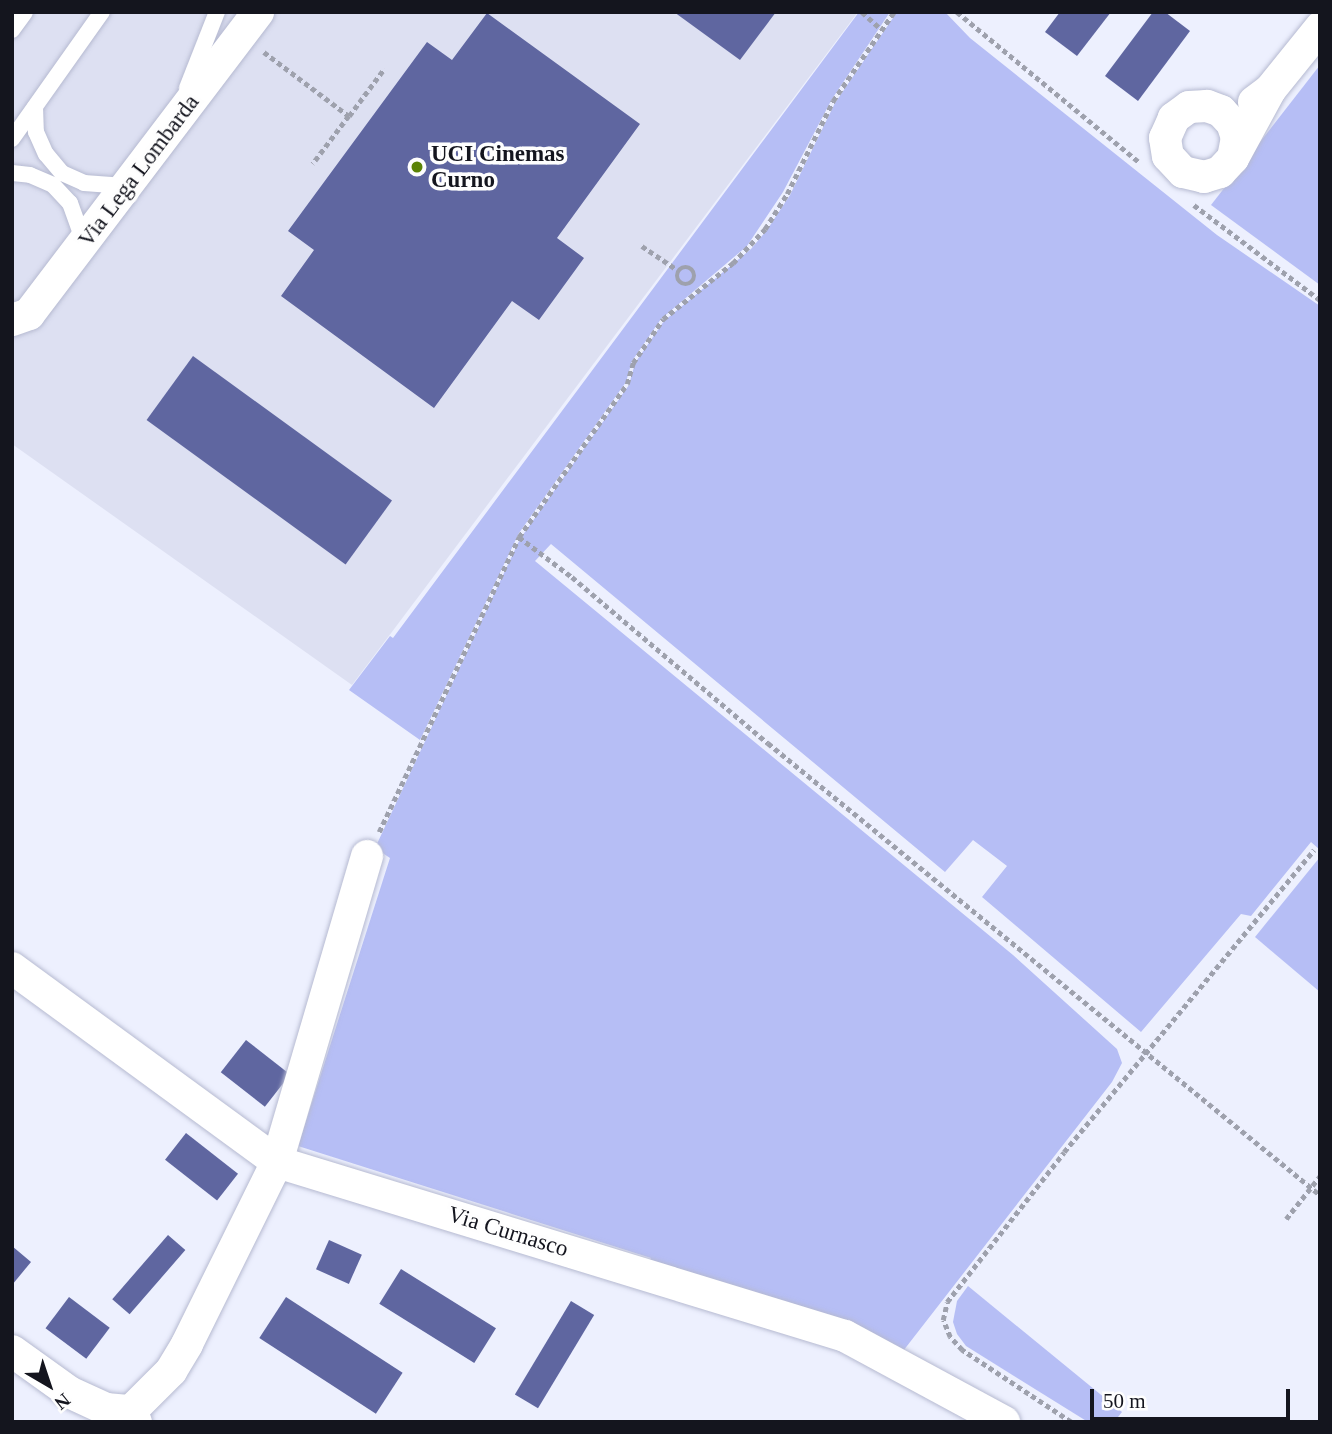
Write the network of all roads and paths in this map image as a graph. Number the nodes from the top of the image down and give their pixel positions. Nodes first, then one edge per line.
1 (25, 12) edge
2 (102, 12) edge
3 (217, 12) edge
4 (862, 12) edge
5 (894, 12) edge
6 (250, 24) edge
7 (1320, 28) edge
8 (881, 29) junction
9 (12, 30) edge
10 (384, 69) dead end
11 (1270, 90) junction
12 (35, 107) junction
13 (1221, 111) junction
14 (349, 116) junction
15 (172, 128) junction
16 (12, 139) edge
17 (1233, 158) junction
18 (313, 164) dead end
19 (12, 173) edge
20 (128, 187) junction
21 (85, 244) junction
22 (642, 246) dead end
23 (679, 271) junction
24 (692, 282) junction
25 (699, 290) junction
26 (12, 320) edge
27 (519, 537) junction
28 (1314, 850) dead end
29 (367, 856) joint
30 (12, 968) edge
31 (1145, 1054) junction
32 (277, 1162) junction
33 (1320, 1176) edge
34 (1311, 1188) junction
35 (1320, 1195) edge
36 (1286, 1219) dead end
37 (12, 1351) edge
38 (134, 1417) edge
39 (1004, 1422) edge
40 (1071, 1422) edge

1 - 9 lane
2 - 12 lane
3 - 15 lane
4 - 8 path
5 - 8 path
6 - 14 path
6 - 15 street, Via Lega Lombarda
7 - 11 street
8 - 25 path
10 - 14 path
11 - 13 street
11 - 17 street
12 - 16 lane
12 - 20 lane
13 - 17 street
13 - 17 street
14 - 18 path
15 - 20 street, Via Lega Lombarda
19 - 21 lane
20 - 21 street, Via Lega Lombarda
21 - 26 street, Via Lega Lombarda
22 - 23 path
23 - 24 path
23 - 24 path
24 - 25 path
25 - 27 path
27 - 29 path
27 - 31 path
28 - 31 path
29 - 32 street
30 - 32 street, Via Curnasco
31 - 34 path
31 - 40 path
32 - 38 street
32 - 39 street, Via Curnasco
33 - 34 path
34 - 35 path
34 - 36 path
37 - 38 street

